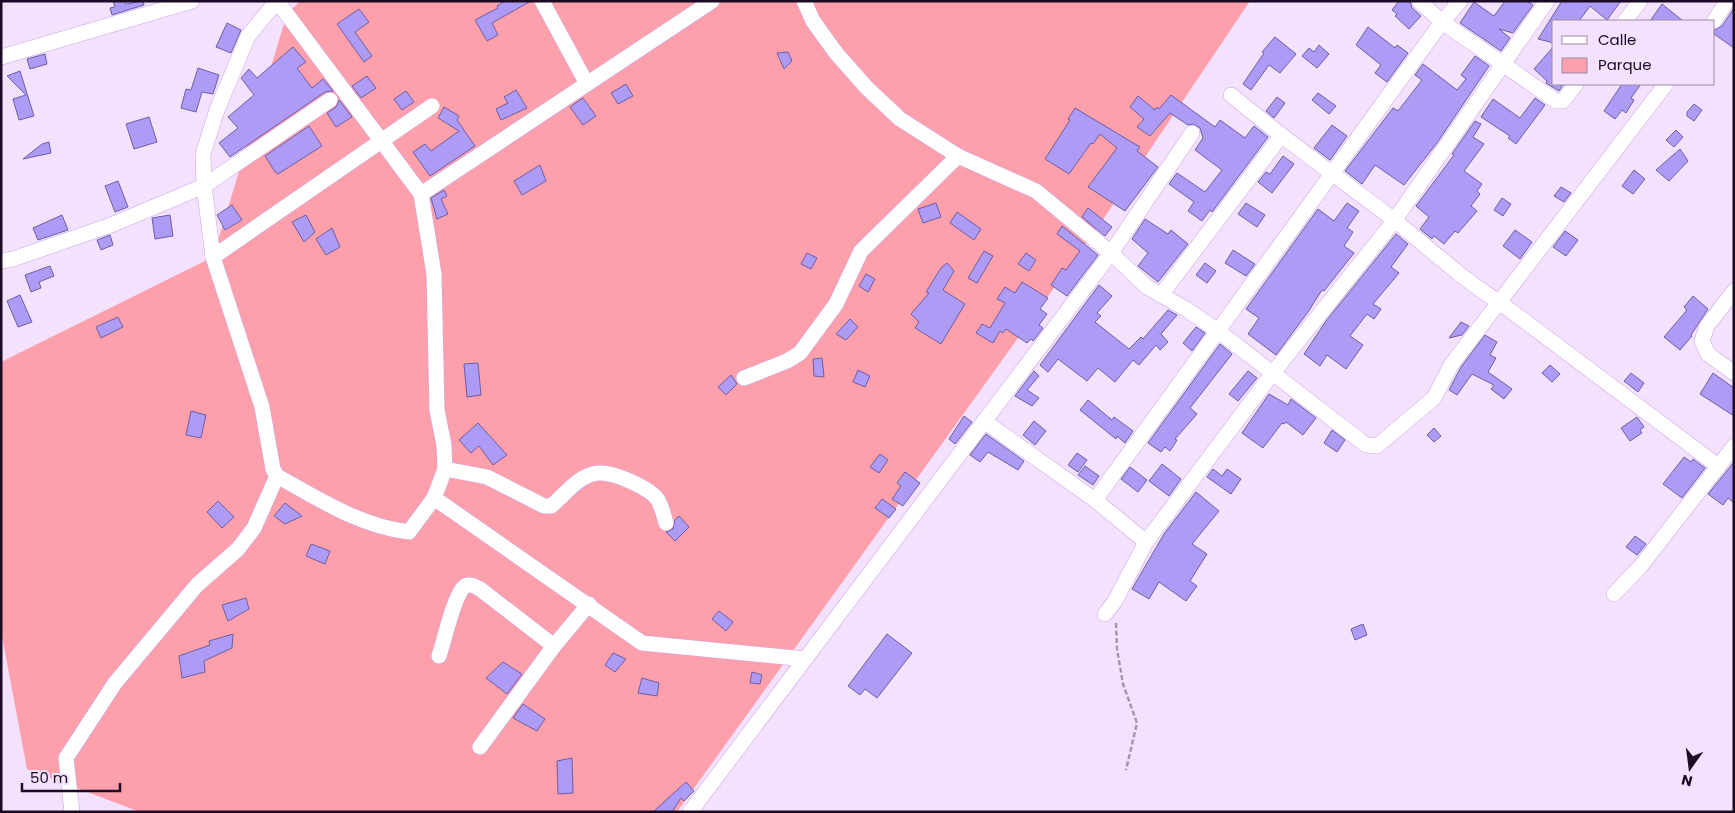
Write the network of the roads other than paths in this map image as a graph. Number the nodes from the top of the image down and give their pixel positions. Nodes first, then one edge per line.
1 (192, 1) edge
2 (277, 1) edge
3 (542, 1) edge
4 (712, 1) edge
5 (804, 1) edge
6 (1419, 1) edge
7 (1460, 1) edge
8 (1547, 1) edge
9 (1640, 1) edge
10 (1727, 1) edge
11 (1626, 20) edge
12 (1715, 20) edge
13 (1442, 22) junction
14 (1, 57) edge
15 (1504, 63) junction
16 (587, 84) junction
17 (1575, 85) edge
18 (1665, 85) edge
19 (1231, 94) dead end
20 (330, 100) dead end
21 (432, 106) dead end
22 (1192, 133) dead end
23 (1281, 136) junction
24 (382, 140) junction
25 (958, 156) junction
26 (1332, 174) junction
27 (204, 186) junction
28 (421, 194) junction
29 (1394, 221) junction
30 (1111, 253) junction
31 (213, 257) junction
32 (1, 261) edge
33 (1734, 291) edge
34 (1161, 295) junction
35 (1499, 302) junction
36 (1218, 331) junction
37 (1734, 373) edge
38 (1272, 374) junction
39 (744, 378) dead end
40 (984, 421) junction
41 (1734, 446) edge
42 (1718, 466) junction
43 (445, 469) junction
44 (277, 476) junction
45 (434, 498) junction
46 (1095, 500) junction
47 (666, 522) dead end
48 (1146, 542) junction
49 (1614, 594) dead end
50 (589, 604) junction
51 (1105, 614) dead end
52 (554, 646) junction
53 (439, 656) dead end
54 (805, 659) junction
55 (480, 747) dead end
56 (72, 812) edge
57 (690, 812) edge

1 - 14 street
2 - 24 street
2 - 27 street
3 - 16 street
4 - 16 street
5 - 25 street
6 - 13 street
7 - 13 street
8 - 15 street
9 - 11 street
10 - 12 street
13 - 15 street
13 - 26 street
15 - 17 street
15 - 29 street
16 - 28 street
18 - 35 street
19 - 23 street
20 - 27 street
21 - 24 street
22 - 30 street
23 - 26 street
23 - 34 street
24 - 28 street
24 - 31 street
25 - 30 street
25 - 39 street
26 - 29 street
26 - 36 street
27 - 31 street
27 - 32 street
28 - 43 street
29 - 35 street
29 - 38 street
30 - 34 street
30 - 40 street
31 - 44 street
33 - 37 street
34 - 36 street
35 - 38 street
35 - 42 street
36 - 38 street
36 - 46 street
38 - 48 street
40 - 46 street
40 - 54 street
41 - 42 street
42 - 49 street
43 - 45 street
43 - 47 street
44 - 45 street
44 - 56 street
45 - 50 street
46 - 48 street
48 - 51 street
50 - 52 street
50 - 54 street
52 - 53 street
52 - 55 street
54 - 57 street

